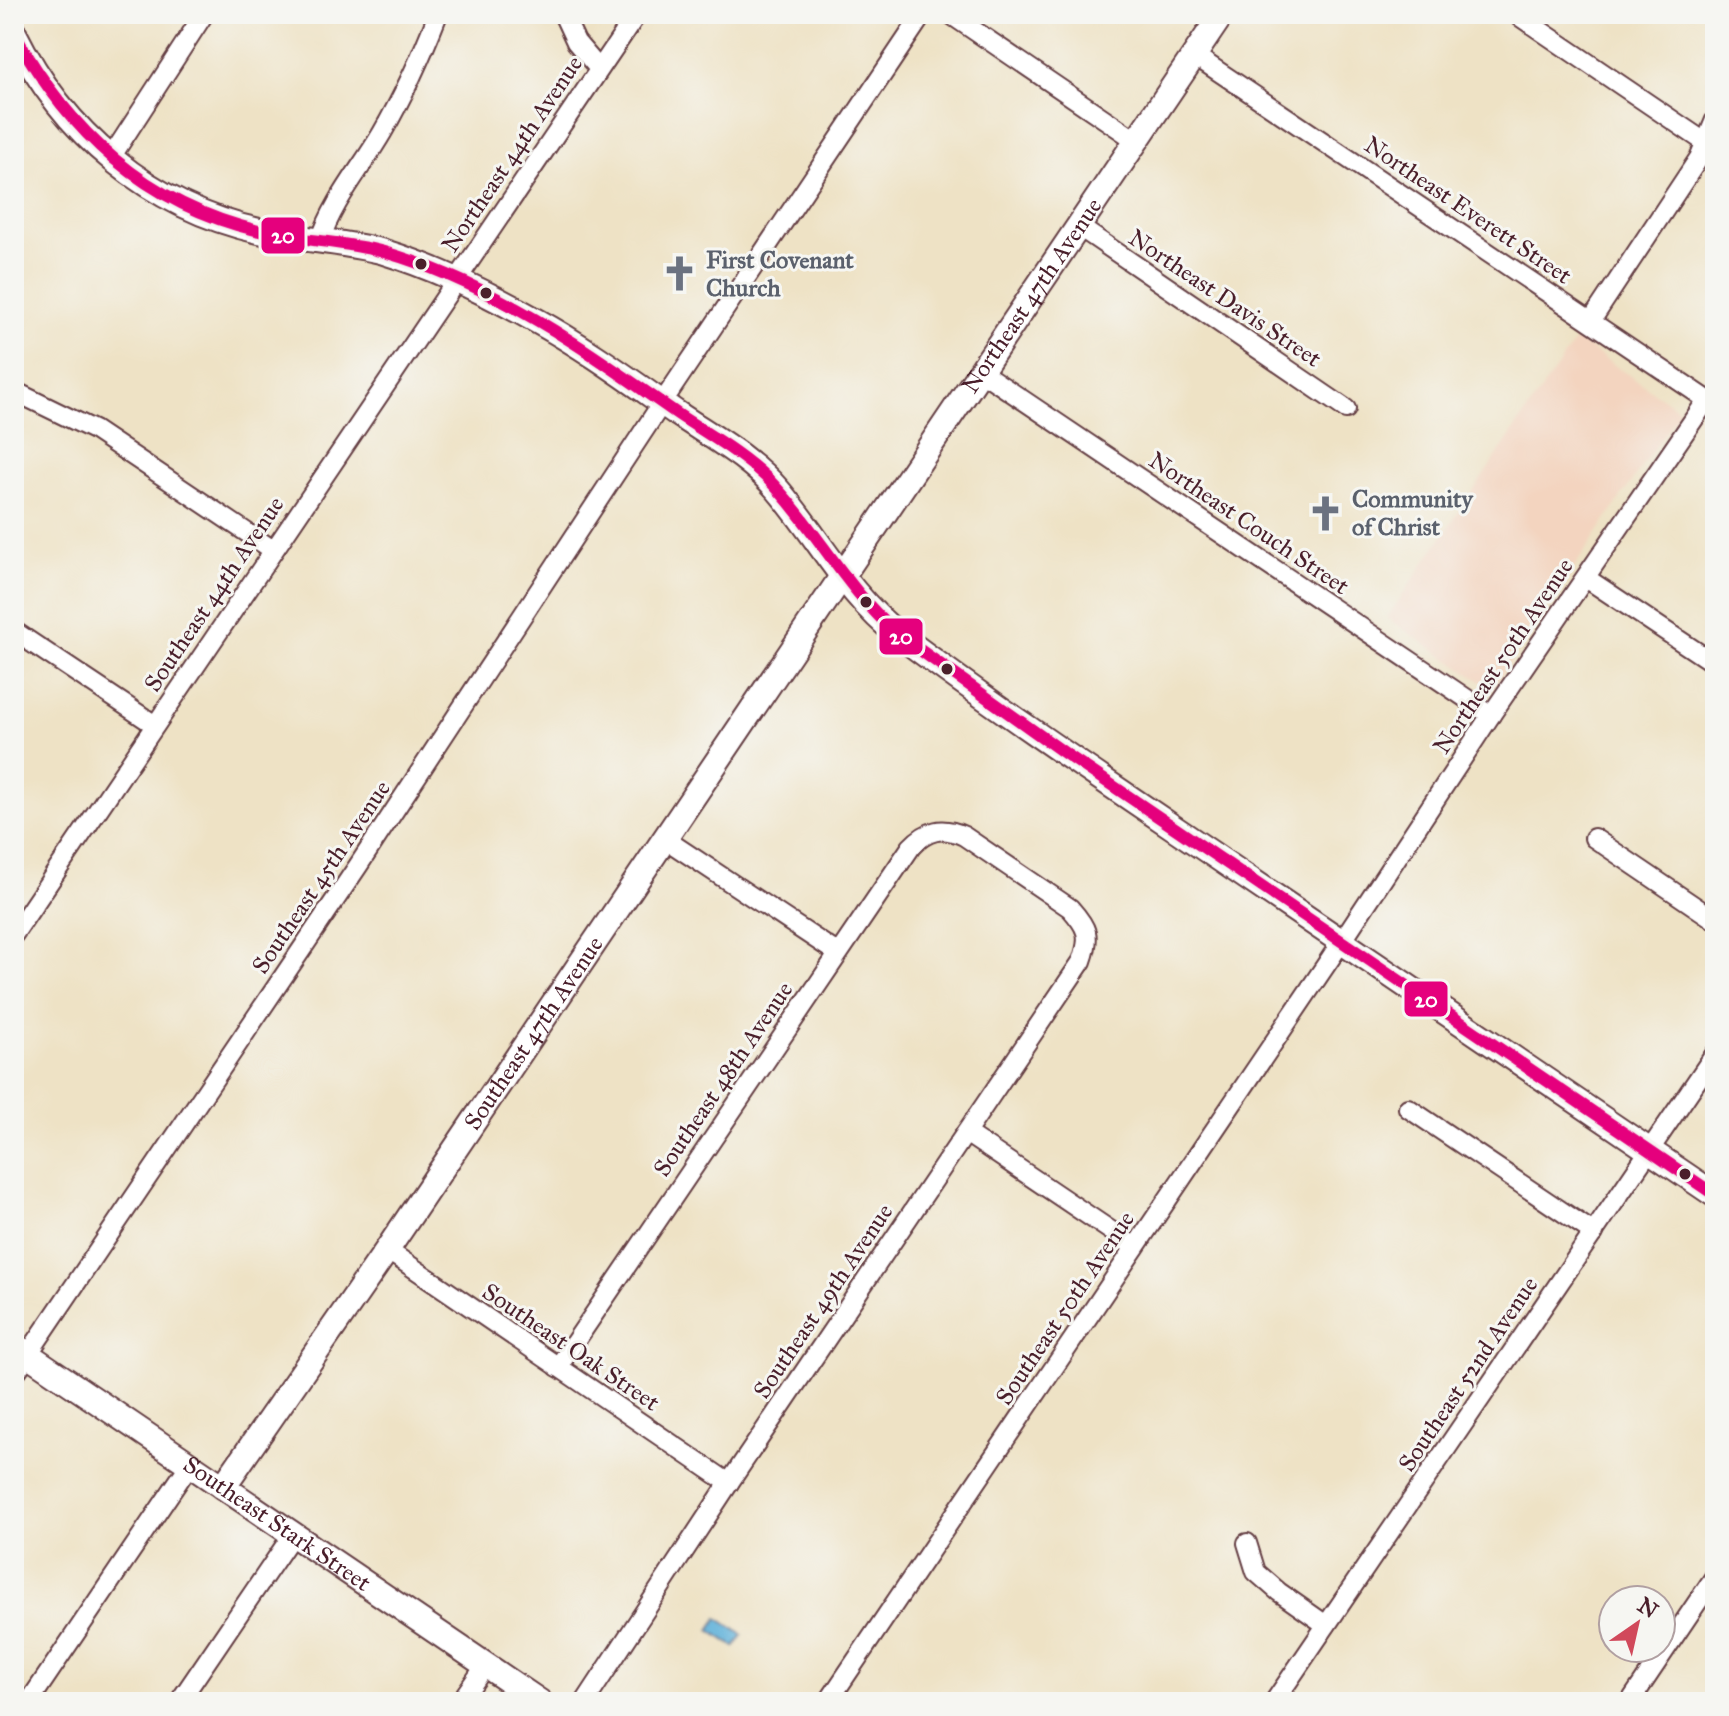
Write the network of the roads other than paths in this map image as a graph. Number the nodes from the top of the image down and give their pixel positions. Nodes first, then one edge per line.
1 (204, 14) edge
2 (438, 14) edge
3 (563, 14) edge
4 (637, 14) edge
5 (923, 14) edge
6 (950, 14) edge
7 (1222, 14) edge
8 (1516, 14) edge
9 (14, 33) edge
10 (1194, 55) junction
11 (599, 69) junction
12 (1715, 120) edge
13 (1137, 141) junction
14 (1710, 146) edge
15 (110, 159) junction
16 (1078, 226) junction
17 (320, 241) junction
18 (455, 281) junction
19 (1591, 321) junction
20 (980, 371) junction
21 (14, 391) edge
22 (662, 403) junction
23 (1711, 403) edge
24 (1346, 409) dead end
25 (273, 550) junction
26 (842, 576) junction
27 (1586, 578) junction
28 (14, 631) edge
29 (1715, 664) edge
30 (1491, 715) junction
31 (155, 725) junction
32 (1594, 838) dead end
33 (665, 839) junction
34 (1715, 920) edge
35 (1084, 923) joint
36 (14, 934) edge
37 (1341, 941) junction
38 (837, 953) junction
39 (1715, 1054) edge
40 (1408, 1108) dead end
41 (966, 1133) junction
42 (1650, 1151) junction
43 (1715, 1195) edge
44 (1594, 1233) junction
45 (1135, 1247) junction
46 (387, 1250) junction
47 (21, 1350) edge
48 (558, 1367) junction
49 (14, 1375) edge
50 (190, 1464) junction
51 (729, 1483) junction
52 (223, 1487) junction
53 (293, 1534) junction
54 (1247, 1543) dead end
55 (1715, 1576) edge
56 (1326, 1625) junction
57 (486, 1665) junction
58 (29, 1702) edge
59 (179, 1702) edge
60 (460, 1702) edge
61 (540, 1702) edge
62 (585, 1702) edge
63 (828, 1702) edge
64 (1274, 1702) edge
65 (1630, 1702) edge

1 - 15 street
2 - 17 street
3 - 11 street
4 - 11 street, Northeast 44th Avenue
5 - 22 street, Southeast 45th Avenue
6 - 13 street
7 - 10 street, Northeast 47th Avenue
8 - 14 street
9 - 15 street
10 - 13 street, Northeast 47th Avenue
10 - 19 street, Northeast Everett Street
11 - 18 street, Northeast 44th Avenue
12 - 14 street
13 - 16 street, Northeast 47th Avenue
14 - 19 street
15 - 17 street
16 - 20 street, Northeast 47th Avenue
16 - 24 street, Northeast Davis Street
17 - 18 street
18 - 22 street
18 - 25 street, Southeast 44th Avenue
19 - 23 street, Northeast Everett Street
20 - 26 street, Northeast 47th Avenue
20 - 30 street, Northeast Couch Street
21 - 25 street
22 - 26 street
22 - 47 street, Southeast 45th Avenue
23 - 27 street, Northeast 50th Avenue
25 - 31 street, Southeast 44th Avenue
26 - 33 street, Southeast 47th Avenue
26 - 37 street
27 - 29 street
27 - 30 street, Northeast 50th Avenue
28 - 31 street
30 - 37 street, Northeast 50th Avenue
31 - 36 street, Southeast 44th Avenue
32 - 34 street
33 - 38 street
33 - 46 street, Southeast 47th Avenue
35 - 38 street, Southeast 48th Avenue
35 - 41 street, Southeast 49th Avenue
37 - 42 street
37 - 45 street, Southeast 50th Avenue
38 - 48 street, Southeast 48th Avenue
39 - 42 street, Southeast 52nd Avenue
40 - 44 street
41 - 45 street
41 - 51 street, Southeast 49th Avenue
42 - 43 street
42 - 44 street, Southeast 52nd Avenue
44 - 56 street, Southeast 52nd Avenue
45 - 63 street, Southeast 50th Avenue
46 - 48 street, Southeast Oak Street
46 - 52 street, Southeast 47th Avenue
47 - 49 street, Southeast 45th Avenue
47 - 50 street, Southeast Stark Street
48 - 51 street, Southeast Oak Street
50 - 52 street, Southeast Stark Street
50 - 58 street
51 - 62 street, Southeast 49th Avenue
52 - 53 street, Southeast Stark Street
53 - 57 street, Southeast Stark Street
53 - 59 street
54 - 56 street
55 - 65 street
56 - 64 street, Southeast 52nd Avenue
57 - 60 street
57 - 61 street, Southeast Stark Street

